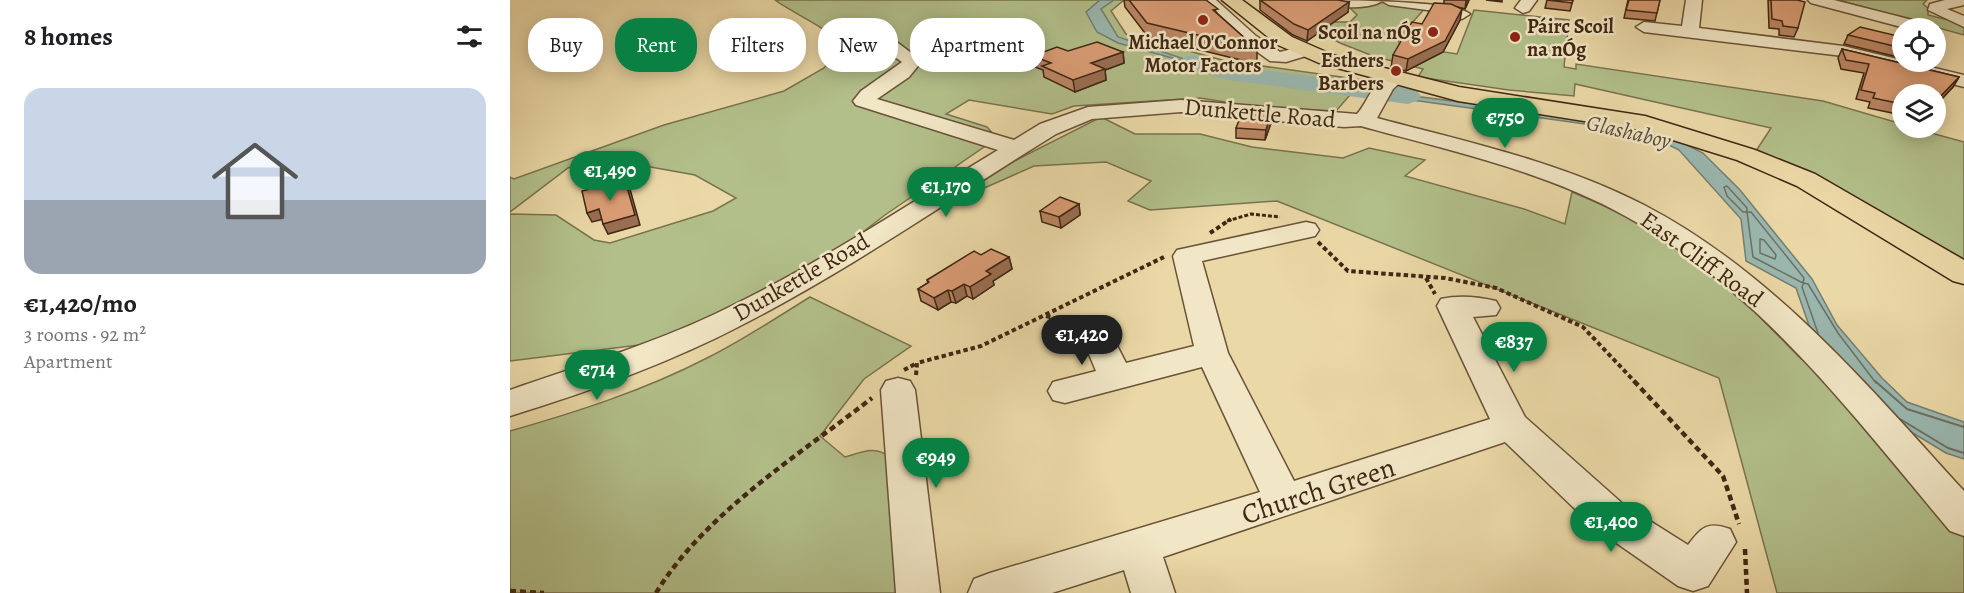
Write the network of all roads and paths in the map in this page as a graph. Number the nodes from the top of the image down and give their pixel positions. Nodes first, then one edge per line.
1 (1207, 0) edge
2 (1231, 0) edge
3 (1312, 0) edge
4 (1375, 0) edge
5 (1389, 0) edge
6 (1694, 0) edge
7 (1816, 0) edge
8 (1964, 0) edge
9 (1458, 12) edge
10 (1892, 20) edge
11 (1964, 22) edge
12 (1644, 27) dead end
13 (1693, 33) junction
14 (898, 51) edge
15 (1303, 51) junction
16 (1964, 81) edge
17 (1390, 82) junction
18 (1364, 118) junction
19 (1443, 141) junction
20 (1017, 148) junction
21 (1548, 188) dead end
22 (1306, 230) junction
23 (1207, 234) dead end
24 (1169, 255) dead end
25 (1964, 273) edge
26 (1485, 308) dead end
27 (1096, 333) dead end
28 (1212, 353) junction
29 (1116, 378) junction
30 (897, 380) junction
31 (1065, 391) dead end
32 (510, 403) edge
33 (1504, 429) junction
34 (1284, 501) junction
35 (1964, 519) edge
36 (1733, 536) junction
37 (1138, 546) junction
38 (510, 591) edge
39 (544, 593) edge
40 (656, 593) edge
41 (918, 593) edge
42 (990, 593) edge
43 (1153, 593) edge
44 (1747, 593) edge

1 - 15 street
2 - 15 main road
3 - 4 street
5 - 9 street
6 - 13 street
7 - 10 street
8 - 11 street
12 - 13 street
13 - 16 street
14 - 20 street
15 - 17 main road
17 - 18 street
17 - 25 main road
18 - 19 street, East Cliff Road
18 - 20 street, Dunkettle Road
19 - 21 street
19 - 35 street, East Cliff Road
20 - 32 street, Dunkettle Road
22 - 23 path
22 - 28 street
22 - 36 path
24 - 30 path
26 - 33 street
27 - 29 street
28 - 29 street
28 - 34 street
29 - 31 street
30 - 40 path
30 - 41 street
33 - 34 street, Church Green
33 - 36 street
34 - 37 street, Church Green
36 - 44 path
37 - 42 street, Church Green
37 - 43 street
38 - 39 path

